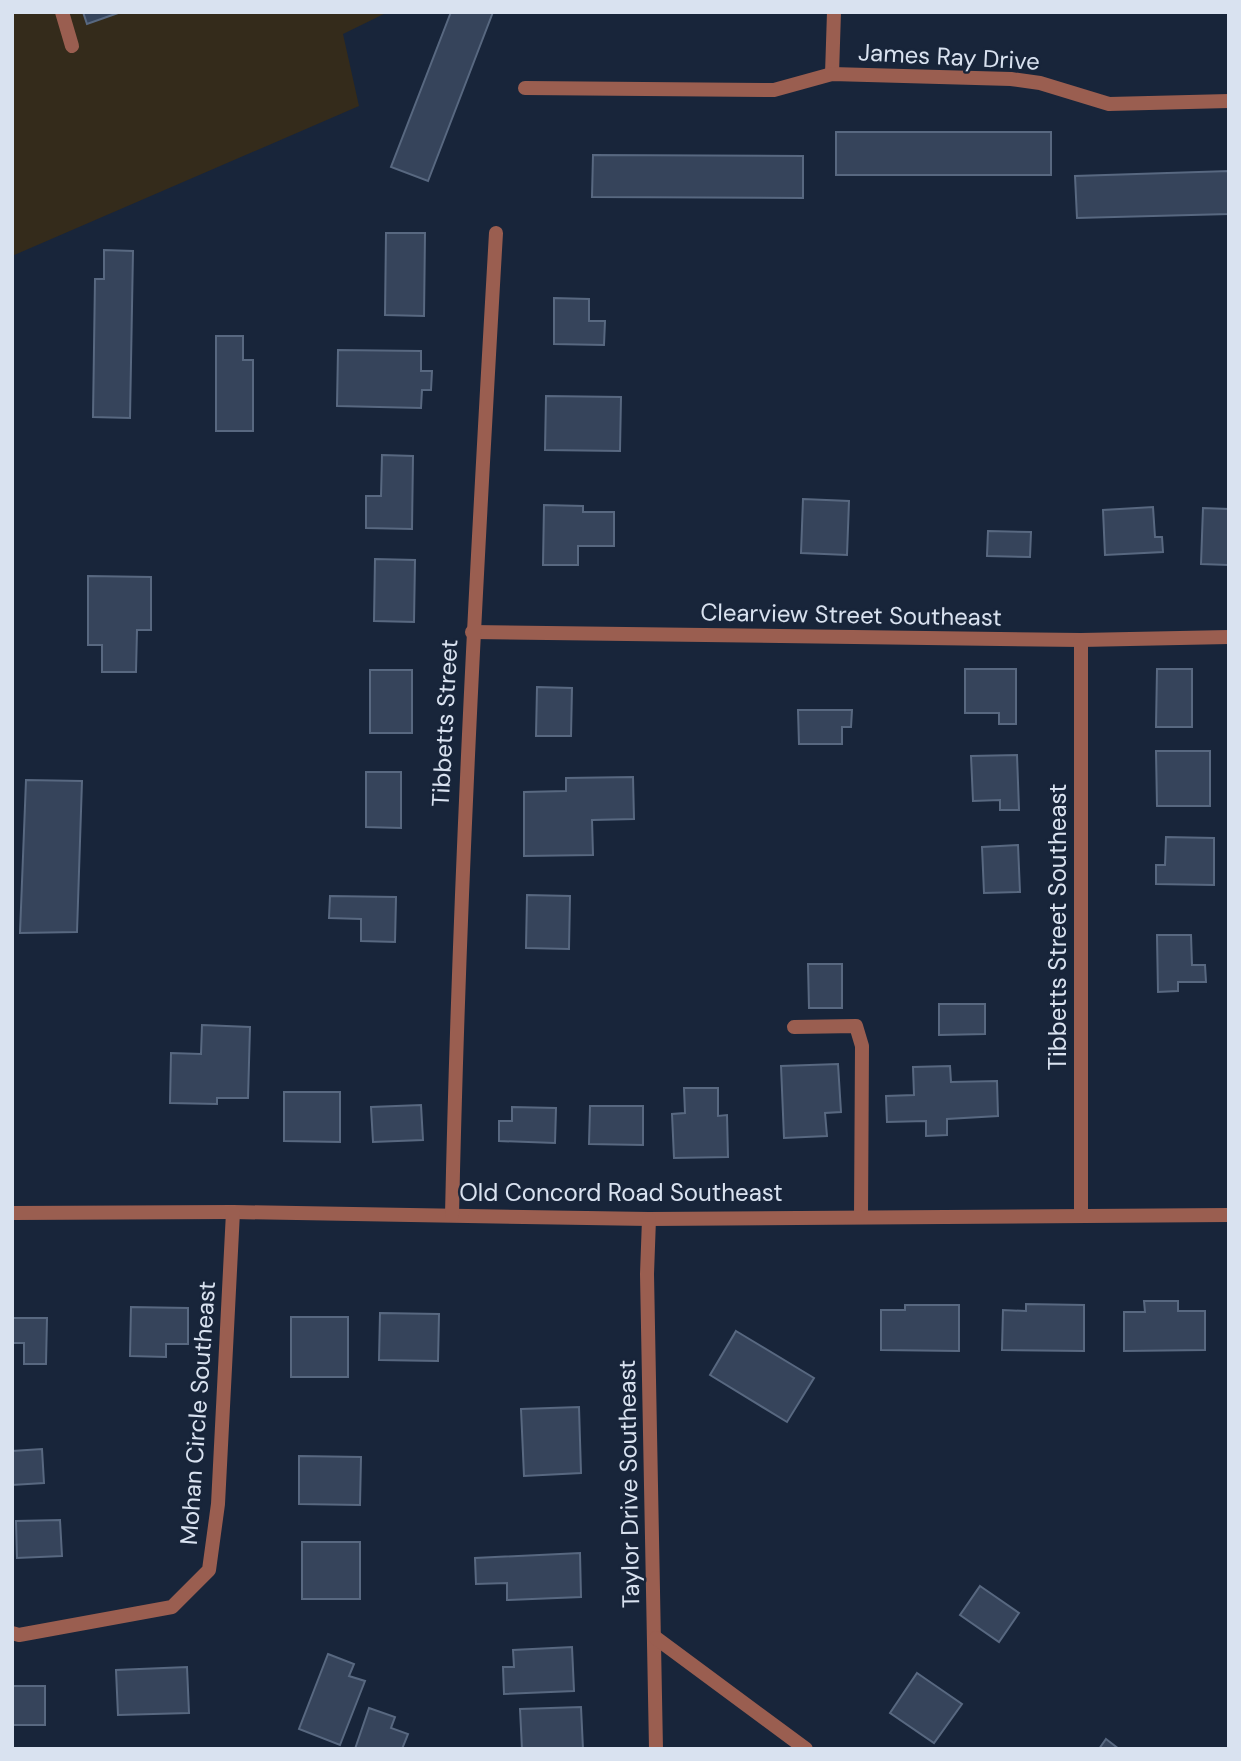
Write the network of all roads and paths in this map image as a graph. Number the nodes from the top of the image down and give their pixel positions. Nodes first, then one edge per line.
1 (62, 12) edge
2 (834, 12) edge
3 (72, 46) dead end
4 (832, 74) junction
5 (525, 88) dead end
6 (1229, 101) edge
7 (496, 233) dead end
8 (472, 632) junction
9 (1229, 637) edge
10 (1081, 640) junction
11 (794, 1027) dead end
12 (233, 1212) junction
13 (12, 1213) edge
14 (1081, 1214) junction
15 (452, 1215) junction
16 (1229, 1215) edge
17 (861, 1216) junction
18 (649, 1219) junction
19 (12, 1633) edge
20 (656, 1638) junction
21 (656, 1749) edge
22 (806, 1749) edge

1 - 3 street
2 - 4 street, James Ray Drive
4 - 5 street, James Ray Drive
4 - 6 street, James Ray Drive
7 - 8 street, Tibbetts Street
8 - 10 street, Clearview Street Southeast
8 - 15 street, Tibbetts Street
9 - 10 street, Clearview Street Southeast
10 - 14 street, Tibbetts Street Southeast
11 - 17 street
12 - 13 street, Old Concord Road Southeast
12 - 15 street, Old Concord Road Southeast
12 - 19 street, Mohan Circle Southeast
14 - 16 street, Old Concord Road Southeast
14 - 17 street, Old Concord Road Southeast
15 - 18 street, Old Concord Road Southeast
17 - 18 street, Old Concord Road Southeast
18 - 20 street, Taylor Drive Southeast
20 - 21 street, Taylor Drive Southeast
20 - 22 street

